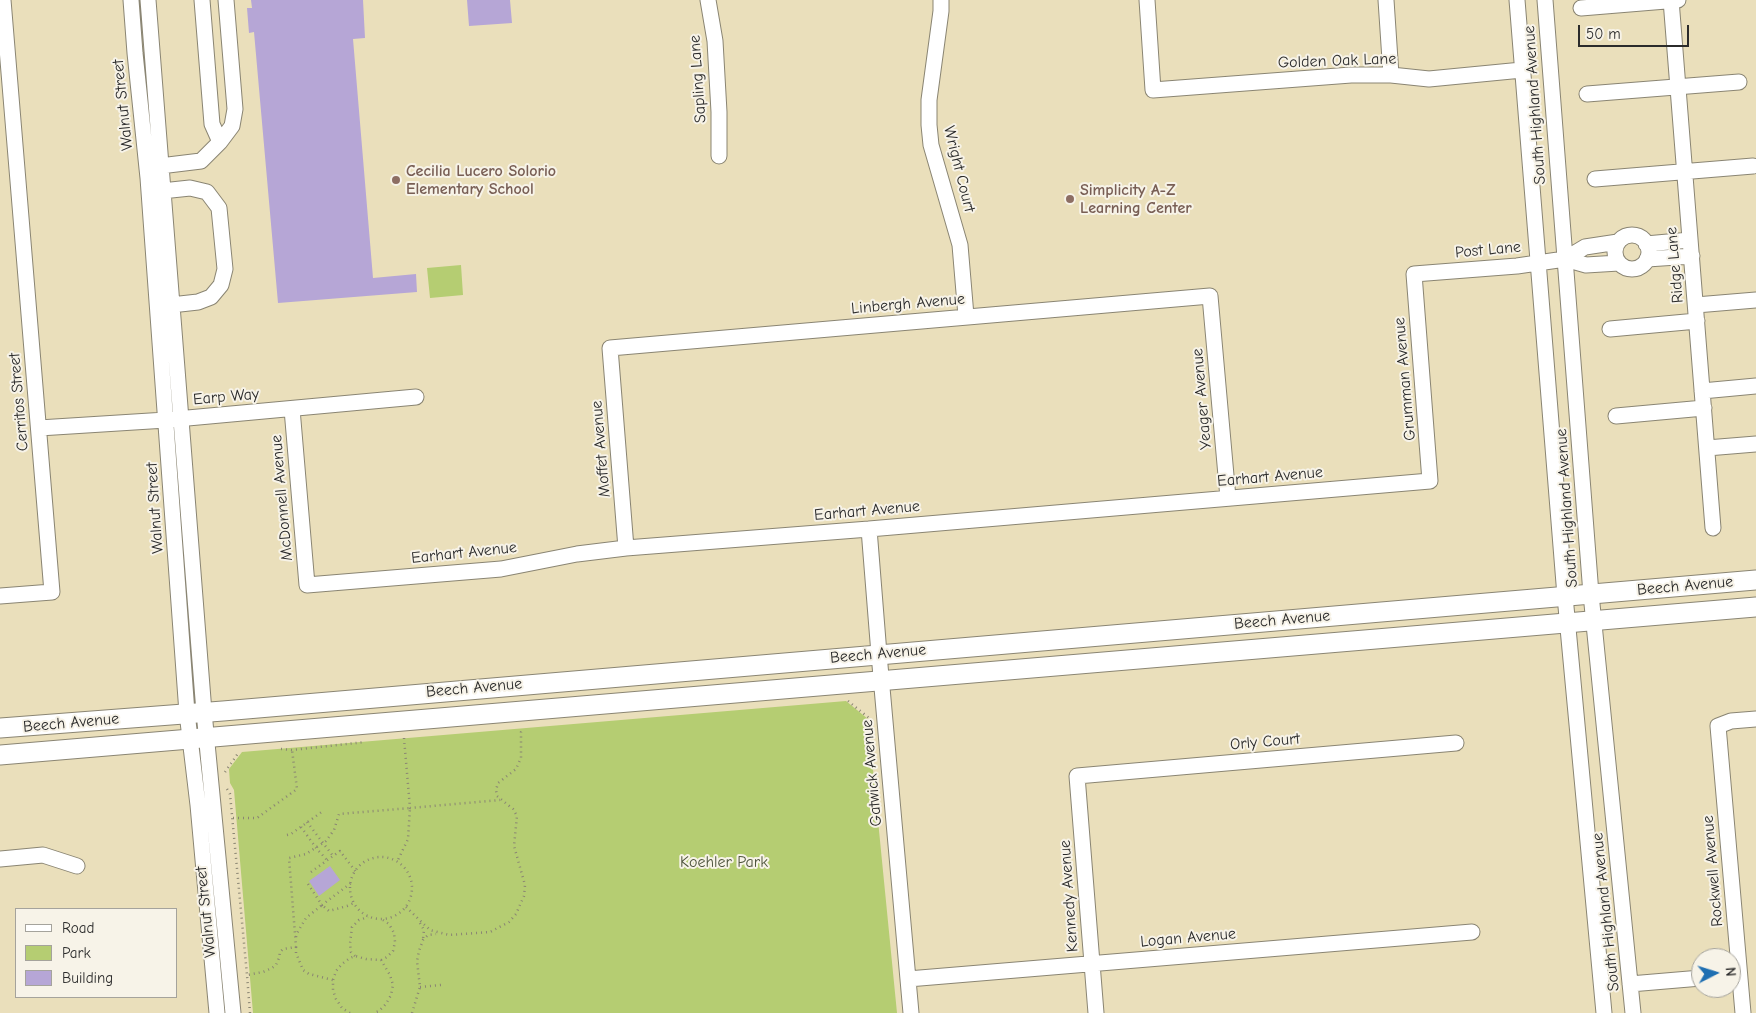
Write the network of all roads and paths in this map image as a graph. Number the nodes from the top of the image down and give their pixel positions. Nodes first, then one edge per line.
1 (3, 0) edge
2 (131, 0) edge
3 (148, 0) edge
4 (202, 0) edge
5 (226, 0) edge
6 (708, 0) edge
7 (941, 0) edge
8 (1147, 0) edge
9 (1386, 0) edge
10 (1517, 0) edge
11 (1544, 0) edge
12 (1672, 0) edge
13 (1678, 0) edge
14 (1581, 8) dead end
15 (1522, 70) junction
16 (1391, 75) junction
17 (1739, 82) dead end
18 (1678, 86) junction
19 (1587, 94) dead end
20 (220, 142) junction
21 (719, 156) dead end
22 (1753, 166) dead end
23 (1685, 172) junction
24 (158, 178) junction
25 (1595, 179) dead end
26 (1690, 240) junction
27 (1618, 242) junction
28 (1647, 251) junction
29 (1692, 256) junction
30 (1565, 259) junction
31 (1538, 263) junction
32 (1619, 263) junction
33 (1414, 274) joint
34 (1210, 296) joint
35 (1756, 300) edge
36 (171, 305) junction
37 (1696, 305) junction
38 (966, 316) junction
39 (1697, 321) junction
40 (1610, 330) dead end
41 (610, 348) joint
42 (1756, 386) edge
43 (1702, 391) junction
44 (416, 397) dead end
45 (1704, 408) junction
46 (292, 409) junction
47 (1616, 416) dead end
48 (174, 420) junction
49 (39, 428) junction
50 (1756, 444) edge
51 (1707, 448) junction
52 (1430, 481) joint
53 (1228, 498) junction
54 (1713, 528) dead end
55 (869, 529) junction
56 (626, 548) junction
57 (1756, 580) edge
58 (307, 585) joint
59 (1592, 594) junction
60 (0, 596) edge
61 (1565, 596) junction
62 (1756, 607) edge
63 (1594, 620) junction
64 (1568, 624) junction
65 (878, 654) junction
66 (882, 681) junction
67 (846, 700) dead end
68 (195, 713) junction
69 (1756, 719) edge
70 (527, 726) dead end
71 (870, 727) dead end
72 (0, 728) edge
73 (523, 728) junction
74 (515, 729) dead end
75 (397, 737) dead end
76 (198, 739) junction
77 (369, 741) dead end
78 (1456, 743) dead end
79 (275, 749) dead end
80 (240, 750) dead end
81 (292, 750) junction
82 (0, 755) edge
83 (1077, 776) joint
84 (225, 779) dead end
85 (226, 787) dead end
86 (500, 800) junction
87 (410, 808) junction
88 (322, 811) dead end
89 (232, 818) junction
90 (307, 822) junction
91 (300, 827) junction
92 (287, 835) dead end
93 (324, 844) junction
94 (317, 849) junction
95 (333, 856) junction
96 (0, 858) edge
97 (327, 860) junction
98 (398, 862) junction
99 (77, 866) dead end
100 (311, 872) dead end
101 (356, 872) junction
102 (351, 883) junction
103 (308, 884) dead end
104 (354, 902) junction
105 (322, 905) junction
106 (406, 907) junction
107 (368, 917) junction
108 (382, 919) junction
109 (420, 922) junction
110 (1472, 932) dead end
111 (439, 933) junction
112 (422, 940) junction
113 (295, 942) junction
114 (296, 947) junction
115 (1733, 948) edge
116 (356, 956) junction
117 (381, 960) junction
118 (1092, 964) junction
119 (246, 975) junction
120 (908, 979) junction
121 (1691, 979) edge
122 (333, 980) junction
123 (1630, 984) junction
124 (441, 985) dead end
125 (420, 987) junction
126 (1740, 998) edge
127 (217, 1013) edge
128 (233, 1013) edge
129 (250, 1013) edge
130 (350, 1013) edge
131 (374, 1013) edge
132 (412, 1013) edge
133 (912, 1013) edge
134 (1096, 1013) edge
135 (1604, 1013) edge
136 (1633, 1013) edge
137 (1743, 1013) edge

1 - 49 street, Cerritos Street
2 - 24 street, Walnut Street
3 - 24 street, Walnut Street
4 - 20 street
5 - 20 street
6 - 21 street, Sapling Lane
7 - 38 street, Wright Court
8 - 16 street, Golden Oak Lane
9 - 16 street
10 - 15 street, South Highland Avenue
11 - 30 street, South Highland Avenue
12 - 13 street
12 - 14 street
12 - 18 street, Ridge Lane
15 - 16 street, Golden Oak Lane
15 - 31 street, South Highland Avenue
17 - 18 street
18 - 19 street
18 - 23 street, Ridge Lane
20 - 24 street
22 - 23 street
23 - 25 street
23 - 26 street, Ridge Lane
24 - 36 street, Walnut Street
24 - 36 street
24 - 48 street, Walnut Street
26 - 28 street
26 - 29 street, Ridge Lane
27 - 28 street
27 - 30 street
27 - 32 street
28 - 29 street
28 - 32 street
29 - 37 street, Ridge Lane
30 - 31 street, Post Lane
30 - 32 street
30 - 59 street, South Highland Avenue
31 - 33 street, Post Lane
31 - 61 street, South Highland Avenue
33 - 52 street, Grumman Avenue
34 - 38 street, Linbergh Avenue
34 - 53 street, Yeager Avenue
35 - 37 street
36 - 48 street, Walnut Street
37 - 39 street, Ridge Lane
38 - 41 street, Linbergh Avenue
39 - 40 street
39 - 43 street, Ridge Lane
41 - 56 street, Moffet Avenue
42 - 43 street
43 - 45 street, Ridge Lane
44 - 46 street, Earp Way
45 - 47 street
45 - 51 street, Ridge Lane
46 - 48 street, Earp Way
46 - 58 street, McDonnell Avenue
48 - 49 street, Earp Way
48 - 68 street, Walnut Street
49 - 60 street, Cerritos Street
50 - 51 street
51 - 54 street, Ridge Lane
52 - 53 street, Earhart Avenue
53 - 55 street, Earhart Avenue
55 - 56 street, Earhart Avenue
55 - 65 street, Gatwick Avenue
56 - 58 street, Earhart Avenue
57 - 59 main road, Beech Avenue
59 - 61 main road, Beech Avenue
59 - 63 street, South Highland Avenue
61 - 64 street, South Highland Avenue
61 - 65 main road, Beech Avenue
62 - 63 main road, Beech Avenue
63 - 64 main road, Beech Avenue
63 - 123 street, South Highland Avenue
64 - 66 main road, Beech Avenue
64 - 135 street, South Highland Avenue
65 - 66 street, Gatwick Avenue
65 - 68 main road, Beech Avenue
66 - 76 main road, Beech Avenue
66 - 120 street, Gatwick Avenue
67 - 71 path
68 - 72 main road, Beech Avenue
68 - 76 street, Walnut Street
69 - 115 street, Rockwell Avenue
70 - 73 path
73 - 74 path
73 - 86 path
75 - 87 path
76 - 82 main road, Beech Avenue
76 - 127 street, Walnut Street
76 - 128 street, Walnut Street
77 - 81 path
78 - 83 street, Orly Court
79 - 81 path
80 - 84 path
81 - 89 path
83 - 118 street, Kennedy Avenue
85 - 89 path
86 - 87 path
86 - 111 path
87 - 93 path
87 - 98 path
88 - 90 path
89 - 119 path
90 - 91 path
90 - 93 path
91 - 92 path
91 - 94 path
93 - 94 path
93 - 95 path
94 - 97 path
94 - 113 path
95 - 97 path
95 - 101 path
96 - 99 street
97 - 100 path
98 - 101 path
98 - 106 path
101 - 102 path
102 - 104 path
102 - 105 path
103 - 105 path
104 - 105 path
104 - 107 path
105 - 113 path
106 - 108 path
106 - 109 path
107 - 108 path
107 - 116 path
108 - 117 path
109 - 111 path
109 - 112 path
110 - 118 street, Logan Avenue
111 - 112 path
112 - 125 path
113 - 114 path
114 - 119 path
114 - 122 path
116 - 117 path
116 - 122 path
117 - 131 path
118 - 120 street, Logan Avenue
118 - 134 street, Kennedy Avenue
119 - 129 path
120 - 133 street, Gatwick Avenue
121 - 123 street
122 - 130 path
123 - 136 street, South Highland Avenue
124 - 125 path
125 - 132 path
126 - 137 street, Rockwell Avenue

